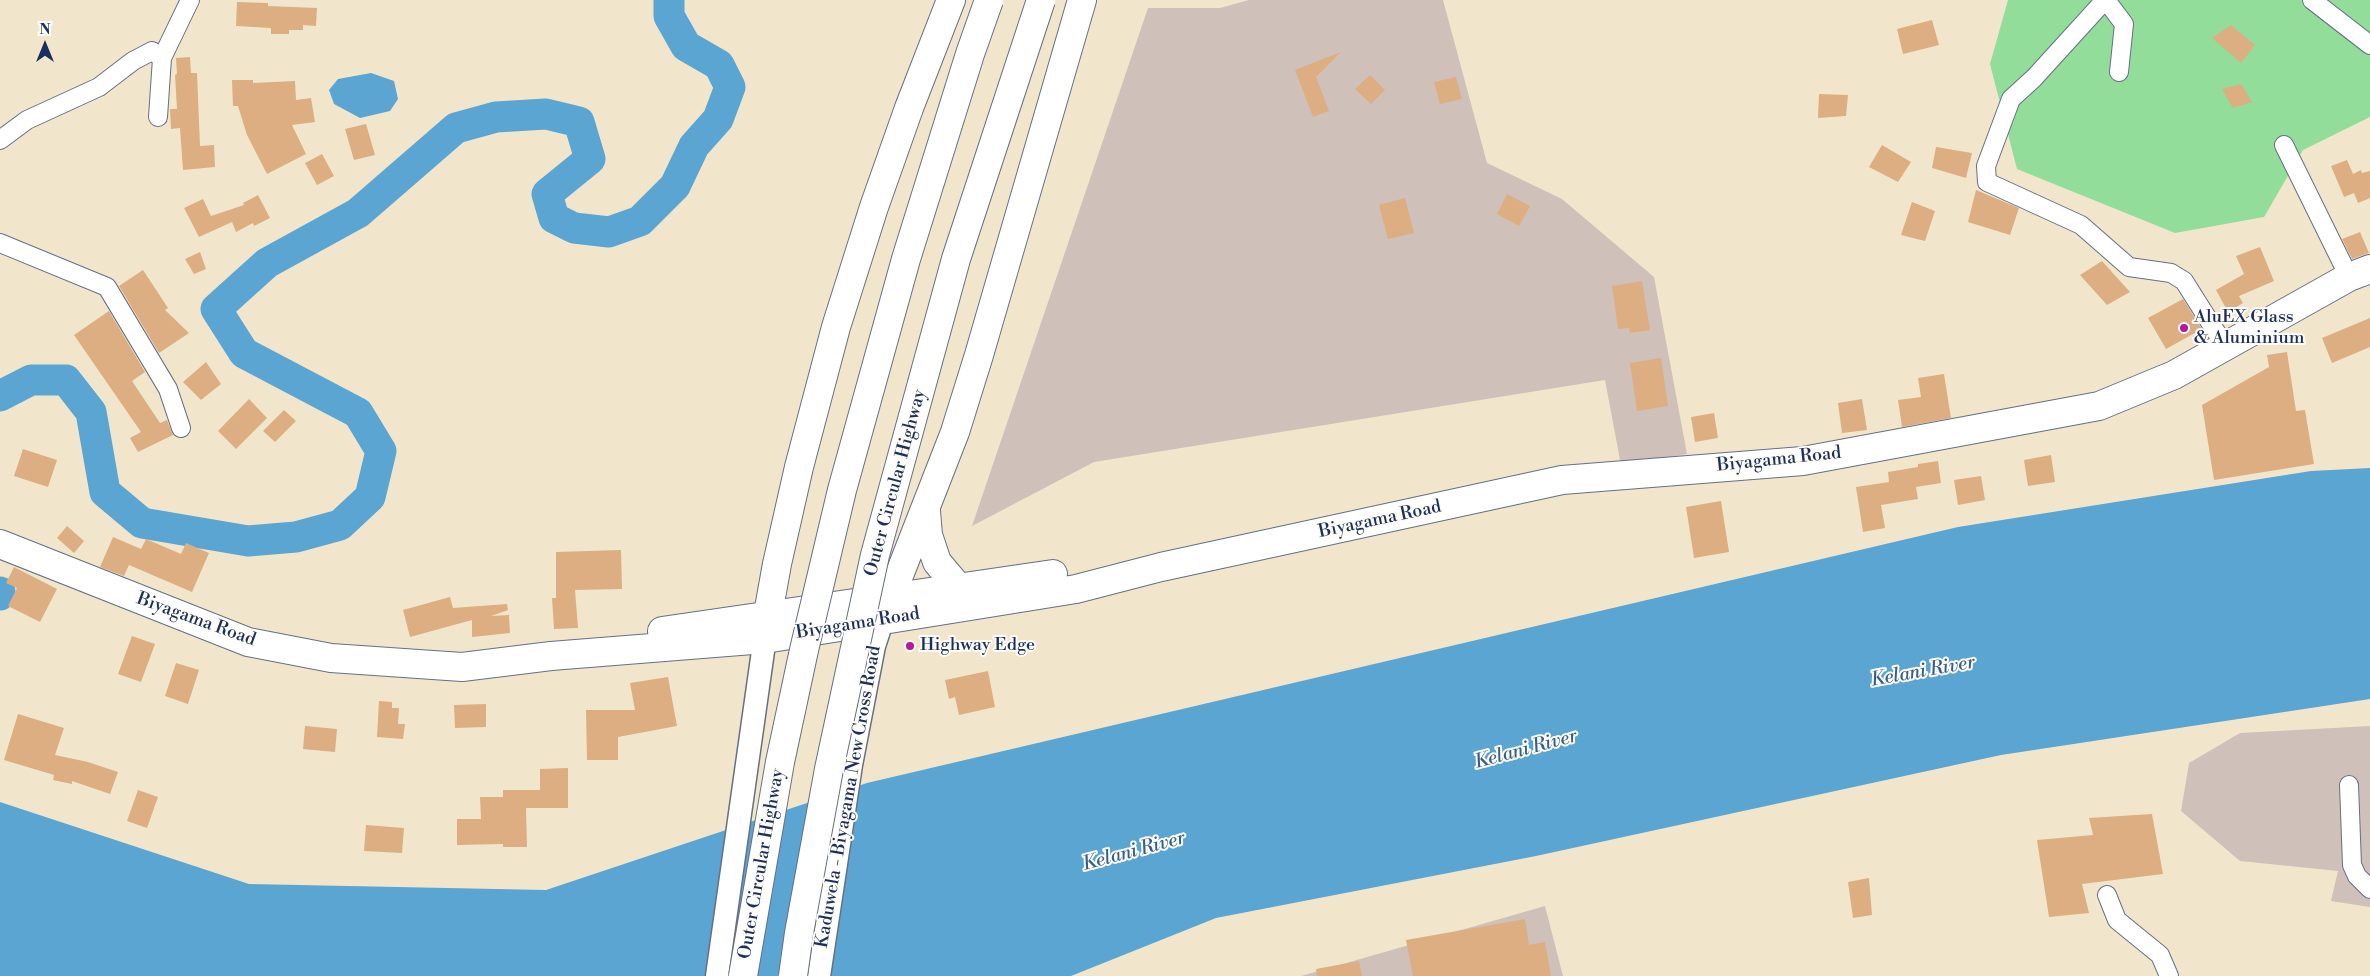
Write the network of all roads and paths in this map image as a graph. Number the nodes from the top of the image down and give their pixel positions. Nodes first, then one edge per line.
1 (190, 0) edge
2 (951, 0) edge
3 (990, 0) edge
4 (1041, 0) edge
5 (1082, 0) edge
6 (2105, 0) edge
7 (2312, 0) edge
8 (2370, 45) edge
9 (162, 58) junction
10 (2119, 72) dead end
11 (158, 117) dead end
12 (0, 140) edge
13 (2284, 146) dead end
14 (0, 243) edge
15 (2360, 273) edge
16 (2225, 346) junction
17 (181, 428) dead end
18 (926, 511) junction
19 (0, 544) edge
20 (1161, 567) junction
21 (958, 587) junction
22 (887, 608) junction
23 (767, 627) junction
24 (2349, 785) dead end
25 (2370, 889) edge
26 (2107, 895) dead end
27 (716, 976) edge
28 (743, 976) edge
29 (793, 976) edge
30 (819, 976) edge
31 (2169, 976) edge

1 - 9 street
2 - 23 main road
3 - 28 main road, Outer Circular Highway, bridge
4 - 29 main road, Outer Circular Highway, bridge
5 - 18 main road
6 - 10 street
6 - 16 street
7 - 8 street
9 - 11 street
9 - 12 street
13 - 15 street
14 - 17 street
15 - 16 main road, Biyagama Road
16 - 20 main road, Biyagama Road
18 - 21 main road
18 - 22 main road
19 - 23 main road, Biyagama Road
20 - 21 main road, Biyagama Road
20 - 22 main road, Biyagama Road
21 - 22 main road, Biyagama Road
22 - 23 main road, Biyagama Road
22 - 30 street, Kaduwela - Biyagama New Cross Road
23 - 27 street
24 - 25 street
26 - 31 street

